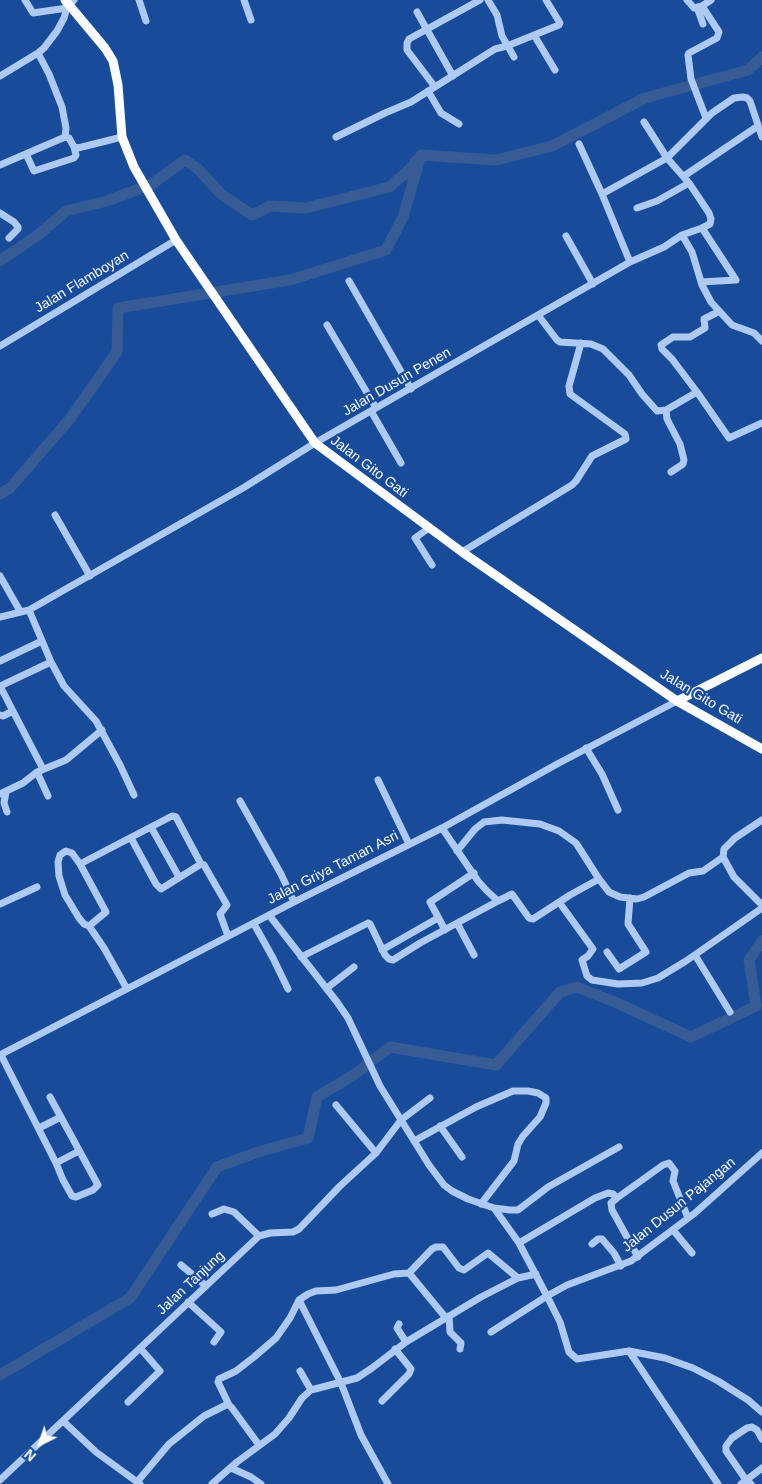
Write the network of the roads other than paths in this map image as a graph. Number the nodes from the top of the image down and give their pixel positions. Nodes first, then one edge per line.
1 (25, 0) edge
2 (139, 0) edge
3 (244, 0) edge
4 (480, 0) edge
5 (488, 0) edge
6 (546, 0) edge
7 (687, 0) edge
8 (711, 0) edge
9 (69, 3) edge
10 (699, 7) junction
11 (417, 12) dead end
12 (251, 20) dead end
13 (146, 21) dead end
14 (703, 24) dead end
15 (426, 29) junction
16 (534, 35) junction
17 (507, 46) junction
18 (38, 54) junction
19 (514, 57) dead end
20 (554, 70) dead end
21 (0, 76) edge
22 (453, 76) junction
23 (431, 89) junction
24 (706, 118) junction
25 (644, 122) dead end
26 (459, 124) dead end
27 (758, 126) junction
28 (122, 136) junction
29 (65, 137) junction
30 (336, 137) dead end
31 (762, 137) edge
32 (579, 144) dead end
33 (74, 147) junction
34 (26, 154) junction
35 (667, 158) junction
36 (0, 165) edge
37 (684, 176) junction
38 (689, 183) junction
39 (602, 194) junction
40 (637, 208) dead end
41 (0, 213) edge
42 (702, 228) junction
43 (682, 235) junction
44 (566, 236) dead end
45 (9, 238) dead end
46 (176, 240) junction
47 (630, 262) junction
48 (350, 281) dead end
49 (593, 284) junction
50 (703, 286) junction
51 (718, 312) junction
52 (538, 315) junction
53 (327, 325) dead end
54 (762, 341) edge
55 (580, 343) junction
56 (0, 346) edge
57 (411, 389) junction
58 (697, 392) junction
59 (374, 410) junction
60 (666, 410) junction
61 (762, 423) edge
62 (315, 443) junction
63 (401, 463) dead end
64 (671, 472) dead end
65 (55, 515) dead end
66 (429, 528) junction
67 (462, 552) junction
68 (432, 565) dead end
69 (0, 576) edge
70 (90, 576) junction
71 (29, 610) junction
72 (20, 611) junction
73 (0, 617) edge
74 (42, 641) junction
75 (762, 658) edge
76 (0, 661) edge
77 (51, 662) junction
78 (677, 701) junction
79 (13, 711) junction
80 (0, 715) edge
81 (102, 730) junction
82 (586, 748) junction
83 (762, 749) edge
84 (40, 770) junction
85 (378, 780) dead end
86 (3, 793) edge
87 (134, 795) dead end
88 (48, 796) dead end
89 (240, 801) dead end
90 (618, 810) dead end
91 (7, 812) dead end
92 (762, 820) edge
93 (151, 827) junction
94 (442, 828) junction
95 (130, 838) junction
96 (409, 844) junction
97 (457, 851) junction
98 (723, 857) junction
99 (80, 864) junction
100 (204, 865) dead end
101 (474, 873) junction
102 (180, 877) junction
103 (599, 879) junction
104 (37, 887) dead end
105 (630, 898) junction
106 (498, 901) junction
107 (294, 902) junction
108 (559, 902) junction
109 (0, 904) edge
110 (762, 906) edge
111 (269, 915) junction
112 (438, 918) junction
113 (457, 923) junction
114 (254, 924) junction
115 (89, 926) junction
116 (445, 930) junction
117 (228, 936) junction
118 (382, 950) junction
119 (607, 952) dead end
120 (474, 955) dead end
121 (695, 955) junction
122 (301, 958) junction
123 (354, 967) dead end
124 (327, 988) junction
125 (127, 989) junction
126 (288, 989) dead end
127 (730, 1012) dead end
128 (0, 1055) edge
129 (50, 1097) dead end
130 (430, 1098) dead end
131 (336, 1105) dead end
132 (61, 1117) junction
133 (401, 1120) junction
134 (440, 1126) junction
135 (39, 1128) junction
136 (414, 1141) junction
137 (619, 1147) dead end
138 (79, 1151) junction
139 (376, 1153) junction
140 (762, 1153) edge
141 (462, 1157) dead end
142 (56, 1163) junction
143 (617, 1198) junction
144 (481, 1204) junction
145 (494, 1208) junction
146 (212, 1214) dead end
147 (688, 1218) junction
148 (673, 1230) junction
149 (259, 1236) junction
150 (519, 1243) junction
151 (592, 1244) dead end
152 (692, 1253) dead end
153 (638, 1257) junction
154 (181, 1265) dead end
155 (621, 1266) junction
156 (409, 1273) junction
157 (536, 1274) junction
158 (518, 1278) junction
159 (206, 1286) junction
160 (547, 1296) junction
161 (299, 1300) junction
162 (188, 1302) junction
163 (447, 1317) junction
164 (400, 1324) dead end
165 (491, 1332) dead end
166 (214, 1342) dead end
167 (406, 1342) junction
168 (140, 1348) junction
169 (395, 1349) junction
170 (460, 1349) dead end
171 (628, 1352) junction
172 (300, 1372) dead end
173 (341, 1383) junction
174 (311, 1390) junction
175 (382, 1401) dead end
176 (128, 1402) dead end
177 (229, 1405) junction
178 (762, 1412) edge
179 (63, 1421) junction
180 (762, 1439) edge
181 (259, 1445) junction
182 (231, 1468) junction
183 (762, 1468) edge
184 (0, 1480) edge
185 (139, 1483) edge
186 (746, 1483) edge
187 (212, 1484) edge
188 (261, 1484) edge
189 (388, 1484) edge
190 (718, 1484) edge

1 - 9 street
2 - 13 street
3 - 12 street
4 - 15 street
5 - 17 street
6 - 16 street
7 - 10 street
8 - 10 street
9 - 18 street
9 - 28 main road, Jalan Gito Gati
10 - 14 street
10 - 24 street
11 - 15 street
15 - 22 street
15 - 23 street
16 - 17 street
16 - 20 street
17 - 19 street
17 - 22 street
18 - 21 street
18 - 29 street
22 - 23 street
23 - 26 street
23 - 30 street
24 - 27 street
24 - 35 street
25 - 35 street
27 - 31 street
27 - 37 street
28 - 33 street
28 - 46 main road, Jalan Gito Gati
29 - 33 street
29 - 34 street
32 - 39 street
33 - 34 street
34 - 36 street
35 - 37 street
35 - 39 street
37 - 38 street
38 - 40 street
38 - 42 street
39 - 47 street
41 - 45 street
42 - 43 street, Jalan Dusun Penen
42 - 50 street
43 - 47 street, Jalan Dusun Penen
43 - 50 street
44 - 49 street
46 - 56 street, Jalan Flamboyan
46 - 62 main road, Jalan Gito Gati
47 - 49 street, Jalan Dusun Penen
48 - 57 street
49 - 52 street, Jalan Dusun Penen
50 - 51 street
51 - 54 street
51 - 58 street
52 - 55 street
52 - 57 street, Jalan Dusun Penen
53 - 59 street
55 - 60 street
55 - 67 street
57 - 59 street, Jalan Dusun Penen
58 - 60 street
58 - 61 street
59 - 62 street, Jalan Dusun Penen
59 - 63 street
60 - 64 street
62 - 66 main road, Jalan Gito Gati
62 - 70 street, Jalan Dusun Penen
65 - 70 street
66 - 67 main road, Jalan Gito Gati
66 - 68 street
67 - 78 main road, Jalan Gito Gati
69 - 72 street
70 - 71 street, Jalan Dusun Penen
71 - 72 street, Jalan Dusun Penen
71 - 74 street
72 - 73 street, Jalan Dusun Penen
74 - 76 street
74 - 77 street
75 - 78 main road
77 - 79 street
77 - 81 street
78 - 82 street, Jalan Griya Taman Asri
78 - 83 main road, Jalan Gito Gati
79 - 80 street
79 - 84 street
81 - 84 street
81 - 87 street
82 - 90 street
82 - 94 street, Jalan Griya Taman Asri
84 - 86 street
84 - 88 street
85 - 96 street
86 - 91 street
89 - 107 street
92 - 98 street
93 - 95 street
93 - 102 street
93 - 102 street
94 - 96 street, Jalan Griya Taman Asri
94 - 97 street
95 - 99 street
95 - 102 street
96 - 107 street, Jalan Griya Taman Asri
97 - 101 street
97 - 103 street
98 - 105 street
98 - 110 street
99 - 115 street
99 - 115 street
100 - 117 street
101 - 106 street
101 - 112 street
103 - 105 street
103 - 108 street
104 - 109 street
105 - 119 street
106 - 108 street
106 - 113 street
107 - 111 street, Jalan Griya Taman Asri
108 - 121 street
110 - 121 street
111 - 114 street, Jalan Griya Taman Asri
111 - 122 street
112 - 116 street
112 - 118 street
113 - 116 street
113 - 120 street
114 - 117 street, Jalan Griya Taman Asri
114 - 126 street
115 - 125 street
116 - 118 street
117 - 125 street, Jalan Griya Taman Asri
118 - 122 street
121 - 127 street
122 - 124 street
123 - 124 street
124 - 133 street
125 - 128 street, Jalan Griya Taman Asri
128 - 135 street
129 - 132 street
130 - 133 street
131 - 139 street
132 - 135 street
132 - 138 street
133 - 136 street
133 - 139 street
134 - 136 street
134 - 141 street
134 - 144 street
135 - 142 street
136 - 144 street
137 - 145 street
138 - 142 street
138 - 142 street
139 - 149 street
140 - 147 street, Jalan Dusun Pajangan
143 - 147 street
143 - 150 street
143 - 153 street
144 - 145 street
145 - 150 street
146 - 149 street
147 - 148 street, Jalan Dusun Pajangan
148 - 152 street
148 - 153 street, Jalan Dusun Pajangan
149 - 159 street, Jalan Tanjung
150 - 157 street
151 - 155 street
153 - 155 street, Jalan Dusun Pajangan
154 - 159 street
155 - 160 street, Jalan Dusun Pajangan
156 - 158 street
156 - 161 street
156 - 163 street
157 - 158 street
157 - 160 street
158 - 163 street
159 - 162 street, Jalan Tanjung
160 - 165 street, Jalan Dusun Pajangan
160 - 171 street
161 - 173 street
161 - 177 street
162 - 166 street
162 - 168 street, Jalan Tanjung
163 - 167 street
163 - 170 street
164 - 167 street
167 - 169 street
168 - 176 street
168 - 179 street, Jalan Tanjung
169 - 173 street
169 - 175 street
171 - 178 street
171 - 190 street
172 - 174 street
173 - 174 street
173 - 189 street
174 - 181 street
177 - 181 street
177 - 185 street
179 - 184 street, Jalan Tanjung
179 - 185 street
180 - 186 street
181 - 182 street
182 - 187 street
182 - 188 street
183 - 186 street

